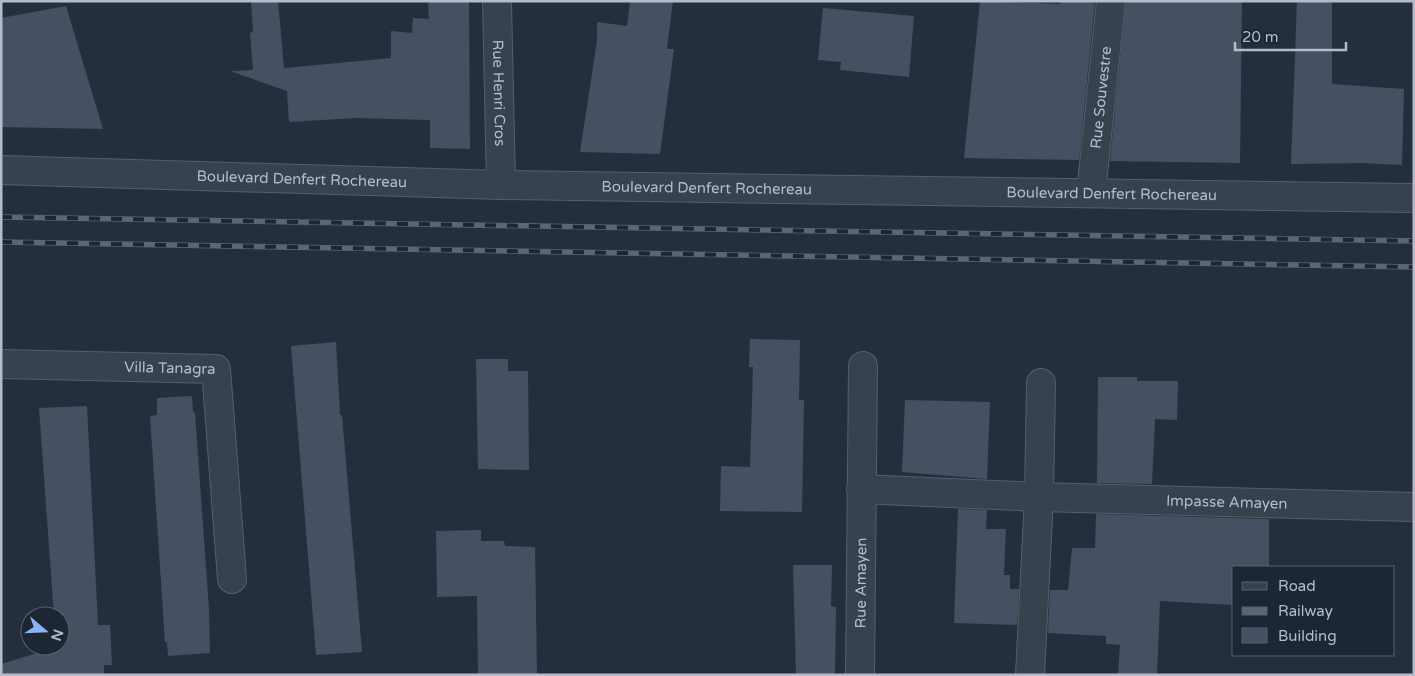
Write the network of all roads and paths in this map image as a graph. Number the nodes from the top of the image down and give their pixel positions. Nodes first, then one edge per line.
1 (496, 1) edge
2 (1111, 1) edge
3 (1, 170) edge
4 (501, 185) junction
5 (1091, 193) junction
6 (1414, 198) edge
7 (1, 364) edge
8 (863, 366) dead end
9 (1040, 383) dead end
10 (861, 489) junction
11 (1039, 497) junction
12 (1414, 507) edge
13 (232, 579) dead end
14 (860, 675) edge
15 (1030, 675) edge

1 - 4 street, Rue Henri Cros
2 - 5 street, Rue Souvestre
3 - 4 street, Boulevard Denfert Rochereau
4 - 5 street, Boulevard Denfert Rochereau
5 - 6 street, Boulevard Denfert Rochereau
7 - 13 street, Villa Tanagra
8 - 10 street, Rue Amayen
9 - 11 street
10 - 11 street
10 - 14 street, Rue Amayen
11 - 12 street, Impasse Amayen
11 - 15 street

